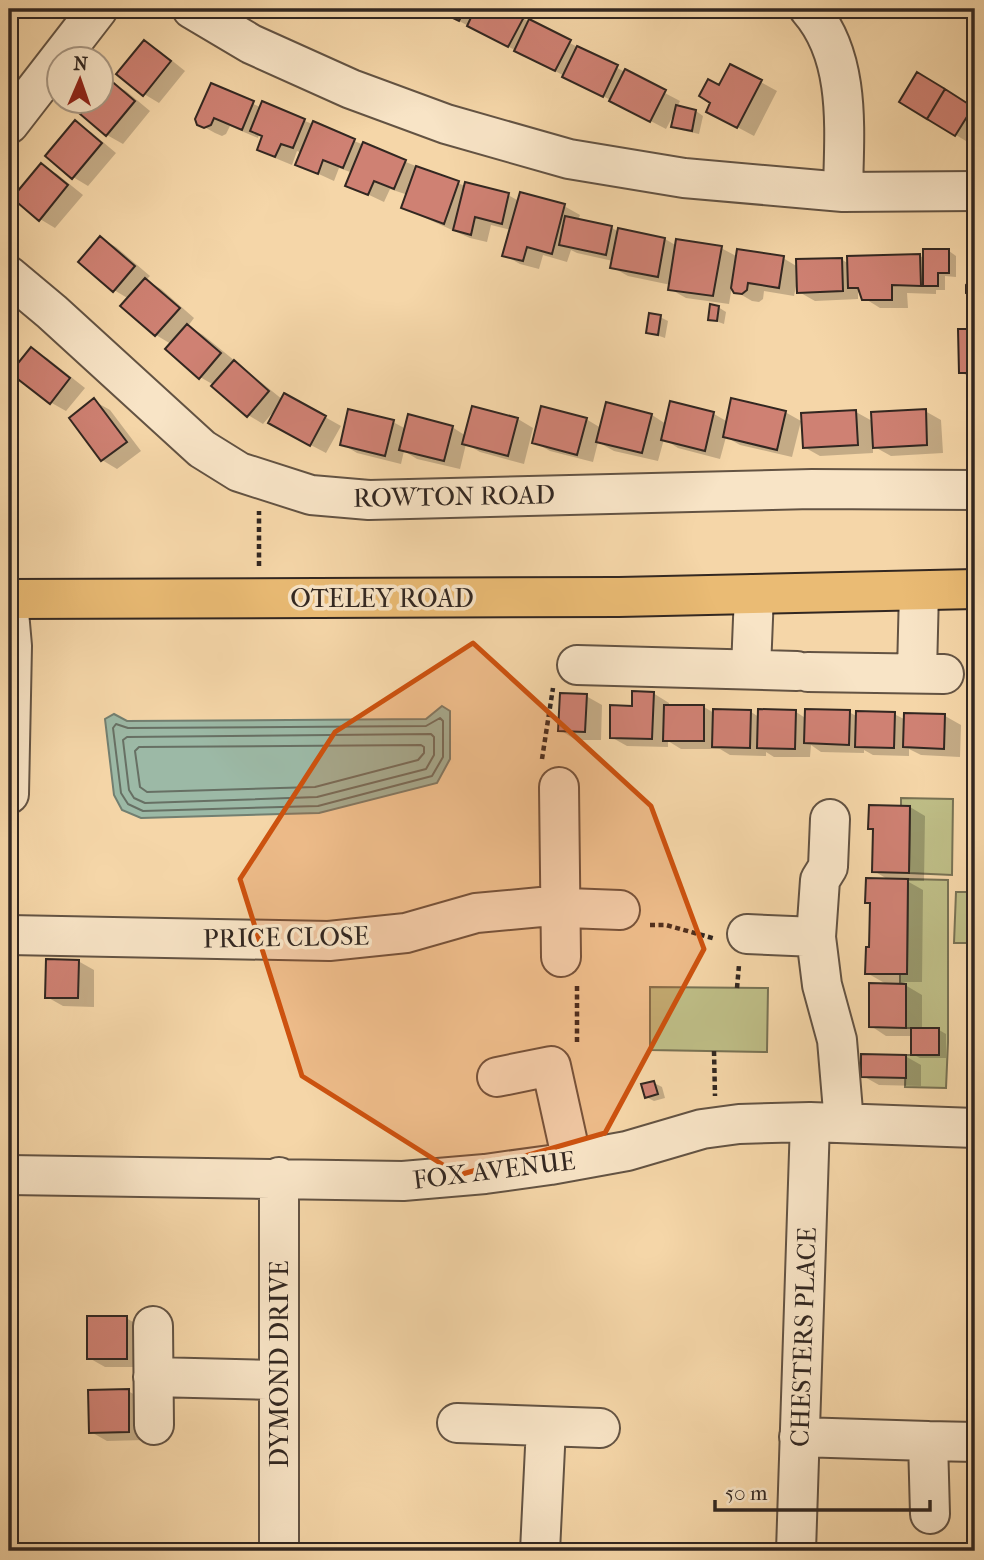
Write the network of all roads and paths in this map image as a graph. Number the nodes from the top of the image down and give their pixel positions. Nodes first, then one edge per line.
1 (98, 9) edge
2 (192, 9) edge
3 (809, 9) edge
4 (9, 124) edge
5 (975, 191) edge
6 (843, 192) junction
7 (9, 276) edge
8 (260, 479) junction
9 (975, 490) edge
10 (259, 579) dead end
11 (975, 589) edge
12 (919, 591) junction
13 (754, 594) junction
14 (9, 599) edge
15 (9, 612) edge
16 (577, 664) dead end
17 (751, 669) junction
18 (559, 787) dead end
19 (9, 794) edge
20 (830, 818) dead end
21 (559, 908) junction
22 (620, 910) joint
23 (9, 935) edge
24 (816, 937) junction
25 (738, 946) junction
26 (561, 957) joint
27 (737, 988) dead end
28 (577, 1047) dead end
29 (714, 1051) dead end
30 (497, 1077) dead end
31 (715, 1099) dead end
32 (827, 1123) junction
33 (975, 1128) edge
34 (572, 1161) junction
35 (9, 1175) edge
36 (279, 1177) junction
37 (153, 1326) dead end
38 (153, 1377) junction
39 (279, 1380) junction
40 (457, 1423) dead end
41 (154, 1425) dead end
42 (546, 1427) junction
43 (600, 1428) dead end
44 (799, 1437) junction
45 (928, 1441) junction
46 (975, 1441) edge
47 (930, 1514) dead end
48 (279, 1551) edge
49 (540, 1551) edge
50 (796, 1551) edge

1 - 4 street
2 - 6 street
3 - 6 street
5 - 6 street
7 - 8 street, ROWTON ROAD
8 - 9 street, ROWTON ROAD
8 - 10 path
11 - 12 main road, OTELEY ROAD
12 - 13 main road, OTELEY ROAD
12 - 17 street
13 - 14 main road, OTELEY ROAD
13 - 17 street
15 - 19 street
16 - 17 street
18 - 21 street
20 - 24 street, CHESTERS PLACE
21 - 22 street, PRICE CLOSE
21 - 23 street, PRICE CLOSE
21 - 26 street
22 - 25 path
24 - 25 street
24 - 32 street, CHESTERS PLACE
25 - 27 path
26 - 28 path
29 - 31 path
30 - 34 street
32 - 33 street, FOX AVENUE
32 - 34 street, FOX AVENUE
32 - 44 street, CHESTERS PLACE
34 - 36 street, FOX AVENUE
35 - 36 street, FOX AVENUE
36 - 39 street, DYMOND DRIVE
37 - 38 street
38 - 39 street
38 - 41 street
39 - 48 street, DYMOND DRIVE
40 - 42 street
42 - 43 street
42 - 49 street
44 - 45 street
44 - 50 street, CHESTERS PLACE
45 - 46 street
45 - 47 street

